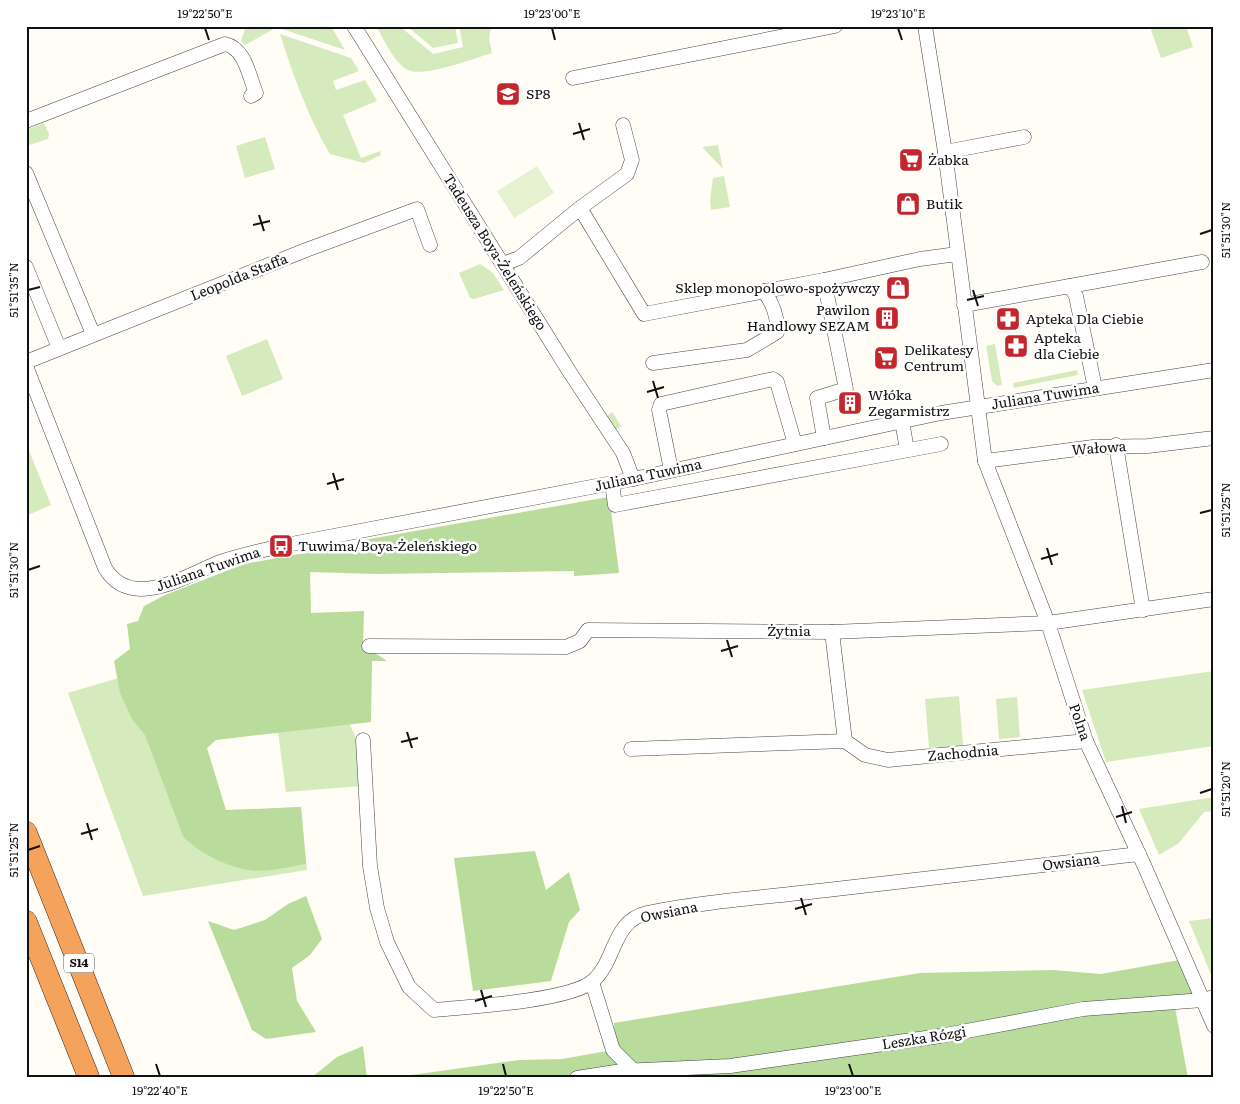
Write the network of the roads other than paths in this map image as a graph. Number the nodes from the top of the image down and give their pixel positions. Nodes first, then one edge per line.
1 (354, 26) edge
2 (835, 26) edge
3 (925, 26) edge
4 (573, 78) dead end
5 (251, 96) dead end
6 (26, 121) edge
7 (623, 125) dead end
8 (1024, 137) dead end
9 (945, 152) junction
10 (26, 173) edge
11 (580, 208) junction
12 (430, 245) dead end
13 (958, 254) junction
14 (1202, 262) dead end
15 (503, 264) junction
16 (26, 267) edge
17 (824, 280) junction
18 (1070, 286) junction
19 (764, 291) junction
20 (964, 305) junction
21 (93, 334) junction
22 (59, 348) junction
23 (26, 362) edge
24 (653, 363) dead end
25 (26, 366) edge
26 (1214, 370) edge
27 (1095, 388) junction
28 (978, 407) junction
29 (902, 421) junction
30 (824, 438) junction
31 (1214, 438) edge
32 (795, 444) junction
33 (942, 444) dead end
34 (1116, 445) junction
35 (907, 450) junction
36 (985, 461) junction
37 (671, 470) junction
38 (633, 479) junction
39 (612, 483) junction
40 (1214, 600) edge
41 (1143, 610) junction
42 (1048, 623) junction
43 (832, 632) junction
44 (369, 646) dead end
45 (363, 740) dead end
46 (845, 741) junction
47 (1086, 741) junction
48 (631, 749) dead end
49 (26, 832) edge
50 (1139, 854) junction
51 (26, 921) edge
52 (592, 982) junction
53 (1208, 998) edge
54 (1214, 1026) edge
55 (633, 1070) junction
56 (89, 1078) edge
57 (124, 1078) edge
58 (577, 1078) edge

1 - 15 street, Tadeusza Boya-Żeleńskiego
2 - 4 street
3 - 9 street, Polna
5 - 6 street
7 - 11 street
8 - 9 street
9 - 13 street, Polna
10 - 21 street
11 - 15 street
11 - 19 street
12 - 21 street, Leopolda Staffa
13 - 17 street
13 - 20 street, Polna
14 - 18 street
15 - 38 street, Tadeusza Boya-Żeleńskiego
16 - 22 street
17 - 19 street
17 - 30 street
18 - 20 street
18 - 27 street
19 - 24 street
20 - 28 street, Polna
21 - 22 street, Leopolda Staffa
22 - 23 street, Leopolda Staffa
25 - 39 street, Juliana Tuwima
26 - 27 street, Juliana Tuwima
27 - 28 street, Juliana Tuwima
28 - 29 street, Juliana Tuwima
28 - 36 street, Polna
29 - 30 street, Juliana Tuwima
29 - 35 street
30 - 32 street, Juliana Tuwima
31 - 34 street, Wałowa
32 - 37 street, Juliana Tuwima
32 - 37 street
33 - 35 street
34 - 36 street, Wałowa
34 - 41 street
35 - 39 street
36 - 42 street, Polna
37 - 38 street, Juliana Tuwima
38 - 39 street, Juliana Tuwima
40 - 41 street, Żytnia
41 - 42 street, Żytnia
42 - 43 street, Żytnia
42 - 47 street, Polna
43 - 44 street, Żytnia
43 - 46 street
45 - 52 street
46 - 47 street, Zachodnia
46 - 48 street
47 - 50 street, Polna
49 - 57 highway, S14
50 - 52 street, Owsiana
50 - 53 street, Polna
51 - 56 highway, S14
52 - 55 street
53 - 54 street, Polna
53 - 55 street, Leszka Rózgi
55 - 58 street, Leszka Rózgi

